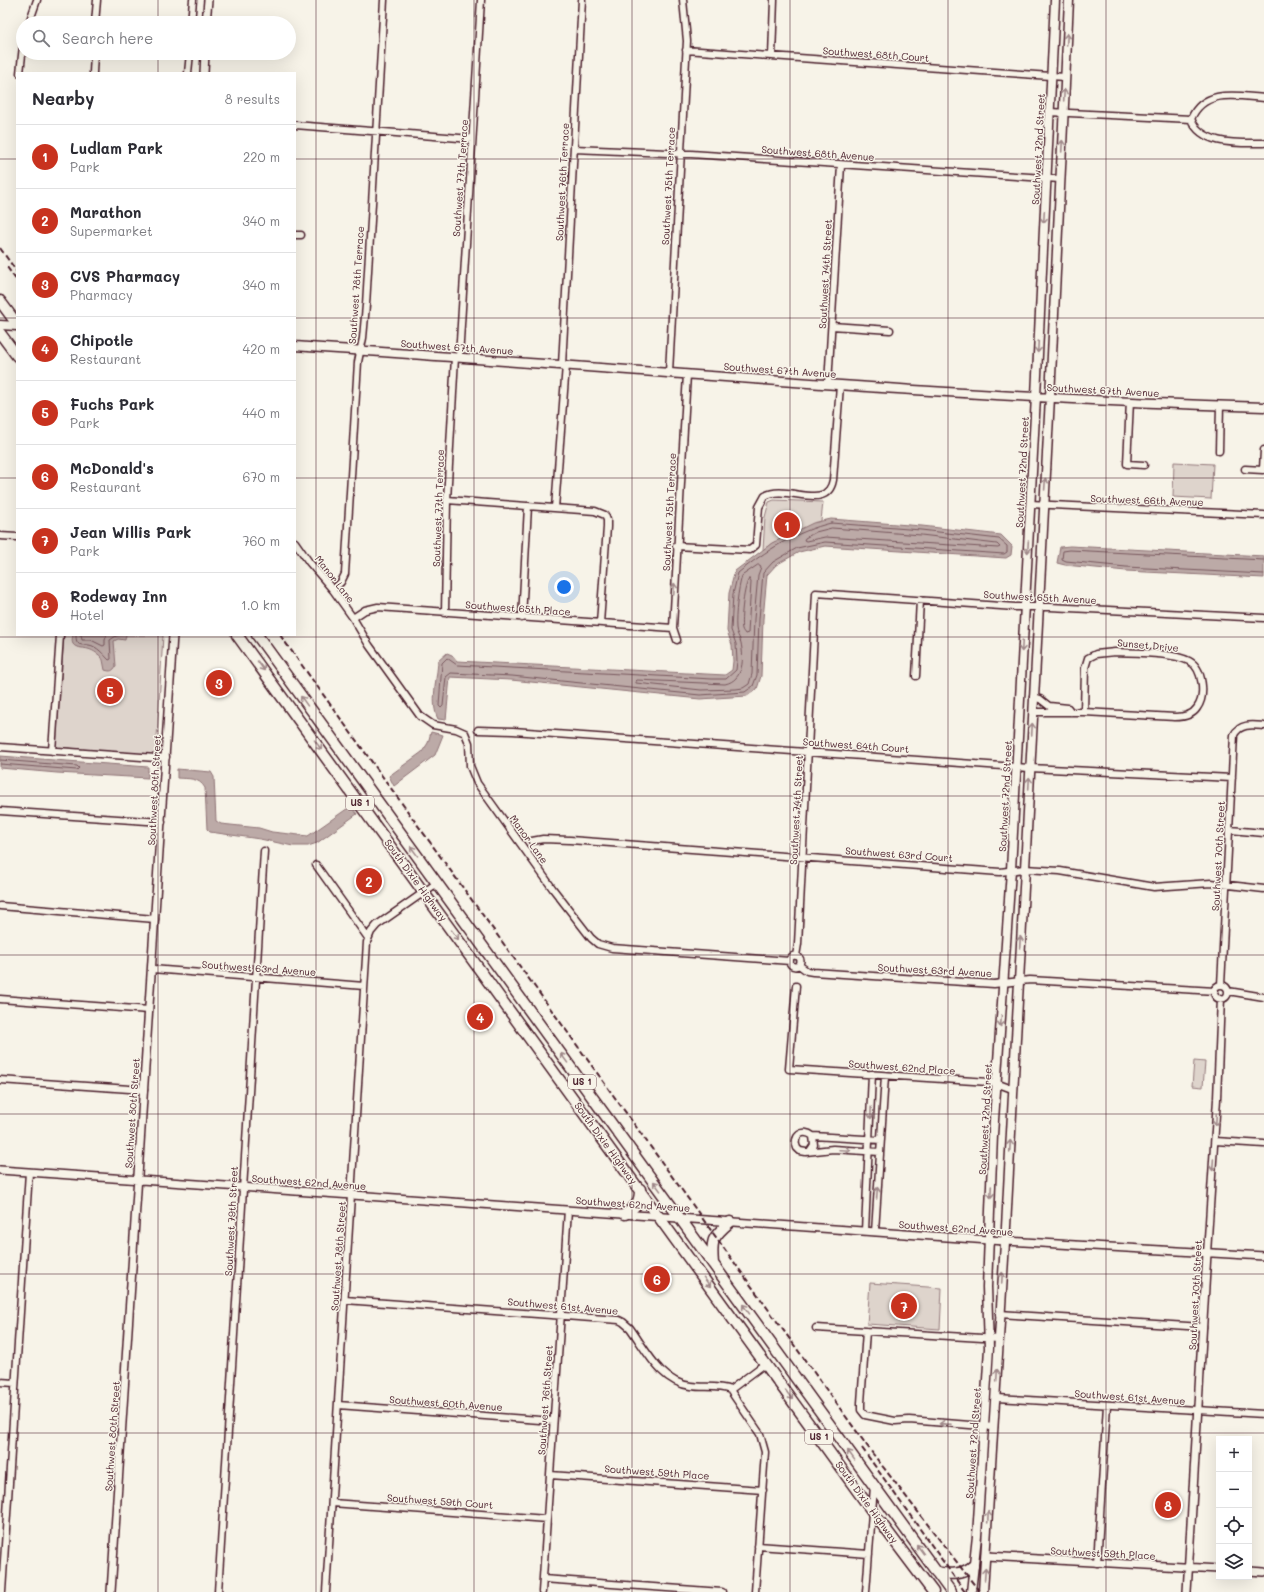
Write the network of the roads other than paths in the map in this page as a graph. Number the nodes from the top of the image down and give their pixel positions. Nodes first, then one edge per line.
1 (37, 0) edge
2 (96, 0) edge
3 (193, 0) edge
4 (208, 0) edge
5 (384, 0) edge
6 (480, 0) edge
7 (582, 0) edge
8 (683, 0) edge
9 (774, 0) edge
10 (1055, 0) edge
11 (1069, 0) edge
12 (31, 16) edge
13 (95, 16) edge
14 (192, 16) edge
15 (207, 16) edge
16 (686, 50) junction
17 (772, 56) junction
18 (21, 60) edge
19 (94, 60) edge
20 (189, 60) edge
21 (205, 60) edge
22 (20, 72) edge
23 (93, 72) edge
24 (188, 72) edge
25 (204, 72) edge
26 (1051, 76) junction
27 (1065, 77) junction
28 (1264, 98) edge
29 (1050, 112) junction
30 (1063, 112) junction
31 (1191, 118) junction
32 (296, 125) edge
33 (376, 132) junction
34 (472, 139) junction
35 (1264, 143) edge
36 (574, 149) junction
37 (680, 154) junction
38 (841, 165) junction
39 (1046, 178) junction
40 (1060, 179) junction
41 (0, 301) edge
42 (16, 324) edge
43 (0, 325) edge
44 (16, 325) edge
45 (832, 326) junction
46 (890, 330) dead end
47 (0, 333) edge
48 (296, 346) edge
49 (360, 351) junction
50 (16, 355) edge
51 (457, 357) junction
52 (564, 365) junction
53 (668, 372) junction
54 (687, 374) junction
55 (828, 384) junction
56 (840, 385) junction
57 (1036, 396) junction
58 (1050, 397) junction
59 (1130, 401) junction
60 (1220, 405) junction
61 (1264, 406) edge
62 (1264, 450) edge
63 (1219, 452) dead end
64 (1144, 465) dead end
65 (1245, 470) dead end
66 (447, 500) junction
67 (1030, 504) junction
68 (1043, 505) junction
69 (528, 506) junction
70 (555, 508) junction
71 (1264, 515) edge
72 (0, 536) edge
73 (16, 537) edge
74 (296, 543) edge
75 (676, 546) junction
76 (333, 590) junction
77 (816, 593) joint
78 (920, 600) junction
79 (1025, 607) junction
80 (1039, 607) junction
81 (445, 612) junction
82 (353, 618) junction
83 (522, 618) junction
84 (1264, 618) edge
85 (600, 624) junction
86 (673, 628) junction
87 (60, 636) edge
88 (173, 636) edge
89 (238, 636) edge
90 (258, 636) edge
91 (678, 640) dead end
92 (916, 676) dead end
93 (1034, 697) junction
94 (1033, 712) junction
95 (1071, 712) junction
96 (1084, 712) junction
97 (295, 713) junction
98 (1264, 726) edge
99 (478, 730) dead end
100 (335, 745) junction
101 (0, 747) edge
102 (52, 751) junction
103 (809, 752) junction
104 (166, 757) junction
105 (1016, 767) junction
106 (1030, 768) junction
107 (1232, 778) junction
108 (0, 811) edge
109 (162, 822) junction
110 (1230, 830) junction
111 (1264, 832) edge
112 (532, 841) dead end
113 (264, 851) dead end
114 (804, 857) junction
115 (316, 865) dead end
116 (1024, 869) junction
117 (1011, 870) junction
118 (437, 883) junction
119 (1227, 884) junction
120 (1264, 889) edge
121 (424, 892) junction
122 (0, 906) edge
123 (156, 919) junction
124 (368, 938) junction
125 (598, 944) joint
126 (796, 956) junction
127 (790, 961) junction
128 (799, 965) junction
129 (152, 969) junction
130 (256, 978) junction
131 (1018, 981) junction
132 (1004, 982) junction
133 (1221, 985) junction
134 (364, 986) junction
135 (796, 986) dead end
136 (1215, 991) junction
137 (1228, 991) junction
138 (1264, 997) edge
139 (1221, 998) junction
140 (0, 999) edge
141 (149, 1010) junction
142 (872, 1074) junction
143 (885, 1076) junction
144 (0, 1080) edge
145 (996, 1083) junction
146 (1012, 1089) junction
147 (144, 1090) junction
148 (813, 1136) junction
149 (870, 1140) junction
150 (881, 1140) junction
151 (1215, 1140) junction
152 (1264, 1144) edge
153 (810, 1151) junction
154 (869, 1151) junction
155 (880, 1152) junction
156 (0, 1170) edge
157 (29, 1172) junction
158 (138, 1180) junction
159 (244, 1187) junction
160 (640, 1190) junction
161 (352, 1195) junction
162 (568, 1210) junction
163 (625, 1214) junction
164 (660, 1217) junction
165 (680, 1217) junction
166 (730, 1222) junction
167 (865, 1232) junction
168 (875, 1232) junction
169 (989, 1240) junction
170 (1004, 1241) junction
171 (1207, 1253) junction
172 (1264, 1256) edge
173 (713, 1264) junction
174 (345, 1300) junction
175 (1000, 1314) junction
176 (560, 1315) junction
177 (1204, 1327) junction
178 (816, 1328) dead end
179 (866, 1331) junction
180 (988, 1338) junction
181 (999, 1339) junction
182 (768, 1340) junction
183 (766, 1363) junction
184 (792, 1372) junction
185 (0, 1382) edge
186 (15, 1383) junction
187 (730, 1390) junction
188 (996, 1398) junction
189 (338, 1405) junction
190 (1107, 1405) junction
191 (1198, 1411) junction
192 (1264, 1414) edge
193 (553, 1421) junction
194 (984, 1427) junction
195 (994, 1427) junction
196 (550, 1475) junction
197 (874, 1486) junction
198 (762, 1490) junction
199 (332, 1503) junction
200 (872, 1511) junction
201 (547, 1519) junction
202 (977, 1536) junction
203 (758, 1546) junction
204 (869, 1554) junction
205 (986, 1556) junction
206 (1097, 1563) junction
207 (974, 1566) junction
208 (1189, 1567) junction
209 (1216, 1569) edge
210 (1252, 1571) edge
211 (936, 1572) junction
212 (1264, 1572) edge
213 (543, 1579) junction
214 (2, 1592) edge
215 (111, 1592) edge
216 (218, 1592) edge
217 (326, 1592) edge
218 (542, 1592) edge
219 (722, 1592) edge
220 (755, 1592) edge
221 (866, 1592) edge
222 (933, 1592) edge
223 (951, 1592) edge
224 (970, 1592) edge
225 (983, 1592) edge
226 (1187, 1592) edge

1 - 12 street
2 - 13 street
3 - 14 street
4 - 15 street
5 - 33 street, Southwest 78th Terrace
6 - 34 street, Southwest 77th Terrace
7 - 36 street, Southwest 76th Terrace
8 - 16 street, Southwest 75th Terrace
9 - 17 street
10 - 26 main road, Southwest 72nd Street
27 -> 11 main road, Southwest 72nd Street
16 - 17 street, Southwest 68th Court
16 - 37 street, Southwest 75th Terrace
17 - 26 street, Southwest 68th Court
18 - 22 street
19 - 23 street
20 - 24 street
21 - 25 street
26 - 27 street, Southwest 68th Court
26 - 29 main road, Southwest 72nd Street
30 -> 27 main road, Southwest 72nd Street
28 - 31 street
29 - 30 street
29 - 39 main road, Southwest 72nd Street
30 - 31 street
40 -> 30 main road, Southwest 72nd Street
31 - 35 street
32 - 33 street
33 - 34 street
33 - 49 street, Southwest 78th Terrace
34 - 51 street, Southwest 77th Terrace
36 - 37 street, Southwest 68th Avenue
36 - 52 street, Southwest 76th Terrace
37 - 38 street, Southwest 68th Avenue
37 - 53 street, Southwest 75th Terrace
38 - 39 street, Southwest 68th Avenue
38 - 45 street, Southwest 74th Street
39 - 40 street, Southwest 68th Avenue
39 -> 57 main road, Southwest 72nd Street
40 - 58 main road, Southwest 72nd Street
41 - 42 highway
43 - 44 main road
45 - 46 street
45 - 55 street, Southwest 74th Street
47 - 50 highway
48 - 49 main road, Southwest 67th Avenue
49 - 51 main road, Southwest 67th Avenue
49 - 76 street, Southwest 78th Terrace
51 - 52 main road, Southwest 67th Avenue
51 - 66 street, Southwest 77th Terrace
52 - 53 main road, Southwest 67th Avenue
52 - 70 street, Southwest 76th Terrace
53 - 54 main road, Southwest 67th Avenue
54 - 55 main road, Southwest 67th Avenue
54 - 75 street, Southwest 75th Terrace
55 - 56 main road, Southwest 67th Avenue
56 - 57 main road, Southwest 67th Avenue
56 - 75 street
57 - 58 main road, Southwest 67th Avenue
57 - 67 main road, Southwest 72nd Street
58 - 59 main road, Southwest 67th Avenue
68 -> 58 main road, Southwest 72nd Street
59 - 60 main road, Southwest 67th Avenue
59 - 64 street
60 - 61 main road, Southwest 67th Avenue
60 - 63 street
62 - 65 street
66 - 69 street
66 - 81 street, Southwest 77th Terrace
67 - 68 street, Southwest 66th Avenue
67 -> 79 main road, Southwest 72nd Street
68 - 71 street, Southwest 66th Avenue
68 - 80 main road, Southwest 72nd Street
69 - 70 street
69 - 83 street
70 - 85 street
72 - 73 street
74 - 76 street, Manor Lane
86 -> 75 street, Southwest 75th Terrace
76 - 82 street, Manor Lane
77 - 78 street, Southwest 65th Avenue
77 - 103 street, Southwest 74th Street
78 - 79 street, Southwest 65th Avenue
78 - 92 street
79 - 80 street, Southwest 65th Avenue
79 -> 105 main road, Southwest 72nd Street
80 - 84 street, Southwest 65th Avenue
80 - 93 main road, Southwest 72nd Street
81 - 82 street, Southwest 65th Place
81 - 83 street, Southwest 65th Place
82 - 125 street, Manor Lane
83 - 85 street, Southwest 65th Place
85 - 86 street, Southwest 65th Place
86 - 91 street
87 - 102 street
88 - 104 street, Southwest 80th Street
89 -> 97 highway, South Dixie Highway / US 1
100 -> 90 highway, South Dixie Highway / US 1
93 - 94 main road, Southwest 72nd Street
93 - 95 street
94 - 95 street, Sunset Drive
106 -> 94 main road, Southwest 72nd Street
95 - 96 street, Sunset Drive
96 - 96 street, Sunset Drive
97 - 100 highway
97 -> 121 highway, South Dixie Highway / US 1
98 - 107 street, Southwest 70th Street
99 - 103 street, Southwest 64th Court
118 -> 100 highway, South Dixie Highway / US 1
101 - 102 street
102 - 104 street
103 - 105 street, Southwest 64th Court
103 - 114 street, Southwest 74th Street
104 - 109 street, Southwest 80th Street
105 - 106 street, Southwest 64th Court
105 - 117 main road, Southwest 72nd Street
106 - 107 street, Southwest 64th Court
116 -> 106 main road, Southwest 72nd Street
107 - 110 street, Southwest 70th Street
108 - 109 street
109 - 123 street, Southwest 80th Street
110 - 111 street
110 - 119 street, Southwest 70th Street
112 - 114 street, Southwest 63rd Court
113 - 130 street, Southwest 79th Street
114 - 117 street, Southwest 63rd Court
114 - 126 street, Southwest 74th Street
115 - 124 street
116 - 117 street, Southwest 63rd Court
116 - 119 street, Southwest 63rd Court
131 -> 116 main road, Southwest 72nd Street
117 - 132 main road, Southwest 72nd Street
118 - 121 street
165 -> 118 highway, South Dixie Highway / US 1
119 - 120 street, Southwest 63rd Court
119 - 133 street, Southwest 70th Street
121 - 124 street
121 -> 160 highway, South Dixie Highway / US 1
122 - 123 street
123 - 129 street, Southwest 80th Street
124 - 134 street, Southwest 78th Street
125 - 127 street, Southwest 63rd Avenue
126 - 127 street
126 - 128 street
127 - 128 street, Southwest 63rd Avenue
128 - 132 street, Southwest 63rd Avenue
129 - 130 street, Southwest 63rd Avenue
129 - 141 street, Southwest 80th Street
130 - 134 street, Southwest 63rd Avenue
130 - 159 street, Southwest 79th Street
131 - 132 street, Southwest 63rd Avenue
131 - 136 street, Southwest 63rd Avenue
131 - 146 main road, Southwest 72nd Street
132 -> 145 main road, Southwest 72nd Street
133 - 136 street
133 - 137 street
134 - 161 street, Southwest 78th Street
135 - 142 street, Southwest 62nd Place
136 - 139 street
137 - 138 street
137 - 139 street
139 -> 151 street, Southwest 70th Street
140 - 141 street
141 - 147 street, Southwest 80th Street
142 - 143 street, Southwest 62nd Place
142 -> 149 street
143 - 145 street, Southwest 62nd Place
143 - 150 street
144 - 147 street
145 - 146 street, Southwest 62nd Place
145 -> 169 main road, Southwest 72nd Street
170 -> 146 main road, Southwest 72nd Street
147 - 158 street, Southwest 80th Street
148 - 149 street
148 - 153 street
148 - 153 street
149 - 150 street
149 - 154 street
150 - 155 street
151 - 152 street
151 -> 171 street, Southwest 70th Street
153 -> 154 street
154 - 155 street
154 - 167 street
168 -> 155 street
156 - 157 street, Southwest 62nd Avenue
157 - 158 street, Southwest 62nd Avenue
157 - 186 street
158 - 159 street, Southwest 62nd Avenue
158 - 215 street, Southwest 80th Street
159 - 161 street, Southwest 62nd Avenue
159 - 216 street, Southwest 79th Street
160 - 163 highway
160 - 164 highway, South Dixie Highway / US 1
161 - 162 street, Southwest 62nd Avenue
161 - 174 street, Southwest 78th Street
162 - 163 street, Southwest 62nd Avenue
162 - 176 street, Southwest 76th Street
163 - 164 street, Southwest 62nd Avenue
164 - 165 street, Southwest 62nd Avenue
164 -> 183 highway, South Dixie Highway / US 1
165 - 166 street, Southwest 62nd Avenue
165 - 173 highway, South Dixie Highway / US 1
166 - 167 street, Southwest 62nd Avenue
166 - 173 highway
167 - 168 street, Southwest 62nd Avenue
168 - 169 street, Southwest 62nd Avenue
169 - 170 street, Southwest 62nd Avenue
169 - 180 main road, Southwest 72nd Street
170 - 171 street, Southwest 62nd Avenue
175 -> 170 main road, Southwest 72nd Street
171 - 172 street, Southwest 62nd Avenue
171 - 177 street, Southwest 70th Street
182 -> 173 highway, South Dixie Highway / US 1
174 - 176 street, Southwest 61st Avenue
174 - 189 street, Southwest 78th Street
175 - 177 street
175 - 181 main road, Southwest 72nd Street
176 - 187 street, Southwest 61st Avenue
176 - 193 street, Southwest 76th Street
177 - 191 street, Southwest 70th Street
178 - 179 street
179 - 180 street
194 -> 179 street
180 - 181 street
180 - 194 main road, Southwest 72nd Street
188 -> 181 main road, Southwest 72nd Street
182 - 183 highway
182 - 184 highway, South Dixie Highway / US 1
183 - 184 highway
183 - 187 street
183 -> 200 highway, South Dixie Highway / US 1
197 -> 184 highway, South Dixie Highway / US 1
185 - 186 street
186 - 214 street
187 - 198 street
188 - 190 street, Southwest 61st Avenue
188 - 195 main road, Southwest 72nd Street
189 - 193 street, Southwest 60th Avenue
189 - 199 street, Southwest 78th Street
190 - 191 street, Southwest 61st Avenue
190 - 206 street
191 - 192 street, Southwest 61st Avenue
191 - 208 street, Southwest 70th Street
193 - 196 street, Southwest 76th Street
194 - 195 street
194 - 202 main road, Southwest 72nd Street
205 -> 195 main road, Southwest 72nd Street
196 - 198 street, Southwest 59th Place
196 - 201 street, Southwest 76th Street
197 - 200 street
211 -> 197 highway, South Dixie Highway / US 1
198 - 203 street
199 - 201 street, Southwest 59th Court
199 - 217 street, Southwest 78th Street
200 - 204 street
200 - 222 highway, South Dixie Highway / US 1
201 - 213 street, Southwest 76th Street
202 - 205 main road
202 - 207 main road, Southwest 72nd Street
203 - 204 street
203 - 220 street
204 - 221 street
205 - 206 street, Southwest 59th Place
225 -> 205 main road, Southwest 72nd Street
206 - 208 street, Southwest 59th Place
207 - 211 highway
207 - 224 main road, Southwest 72nd Street
208 - 209 street, Southwest 59th Place
208 - 226 street, Southwest 70th Street
210 - 212 street
211 - 223 highway, South Dixie Highway / US 1
213 - 218 street, Southwest 76th Street
213 - 219 street

